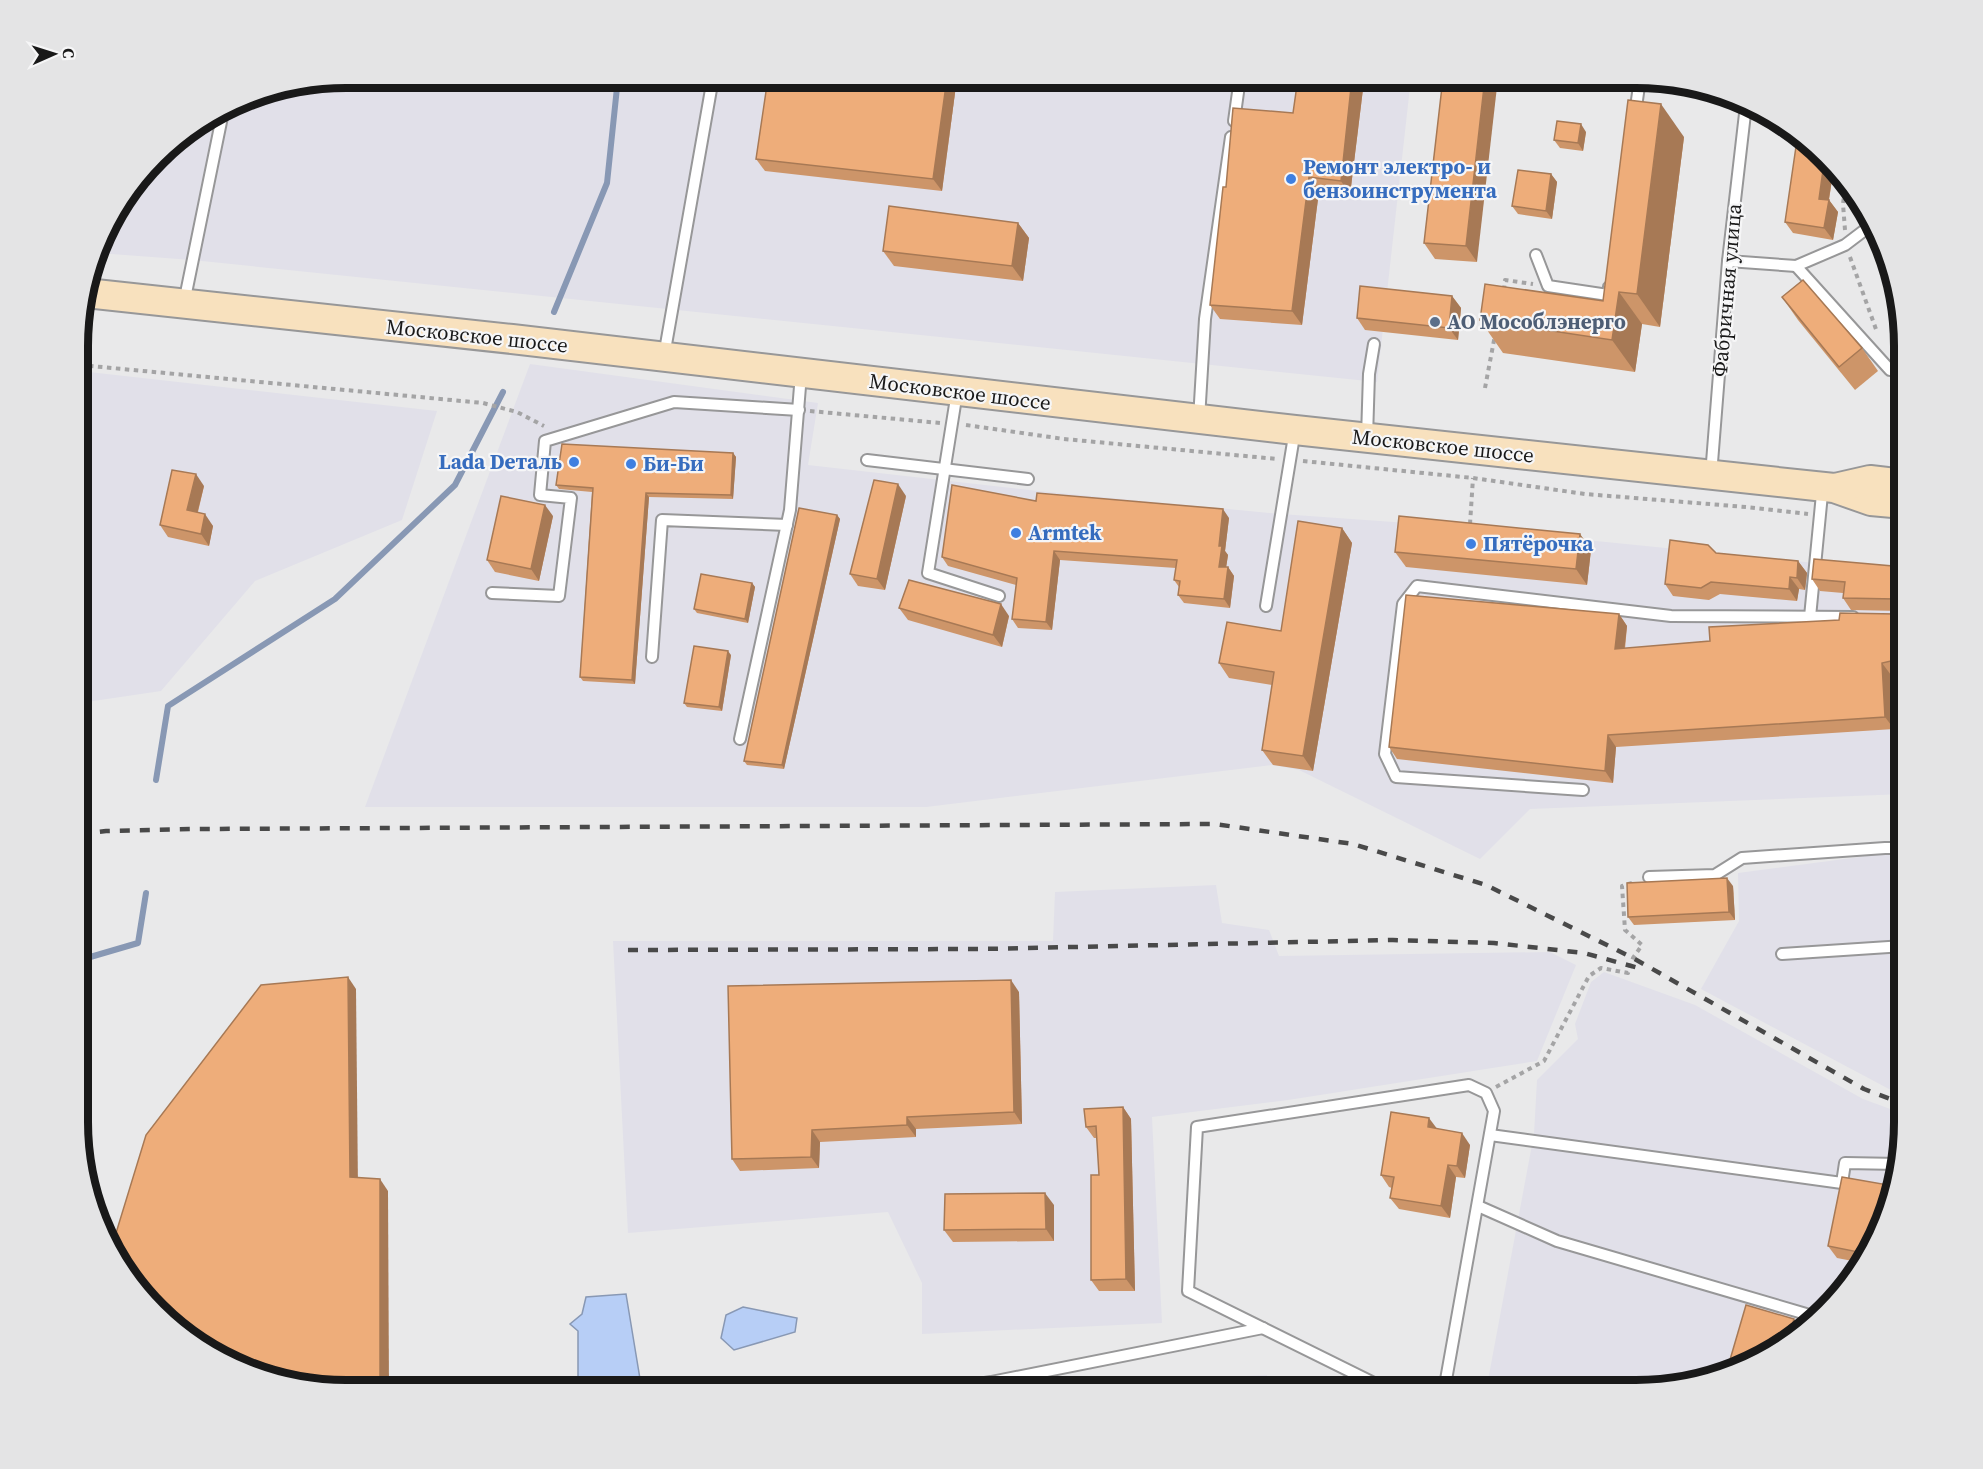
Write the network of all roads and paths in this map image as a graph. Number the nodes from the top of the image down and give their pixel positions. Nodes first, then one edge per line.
1 (711, 88) edge
2 (1239, 88) edge
3 (1639, 88) edge
4 (1745, 113) edge
5 (221, 121) edge
6 (1633, 124) edge
7 (1844, 194) edge
8 (1866, 229) edge
9 (1845, 245) junction
10 (1536, 255) dead end
11 (1728, 261) junction
12 (1796, 266) junction
13 (1612, 272) edge
14 (1548, 286) junction
15 (1503, 291) edge
16 (94, 294) edge
17 (184, 304) junction
18 (1495, 334) edge
19 (1374, 344) dead end
20 (664, 357) junction
21 (88, 366) edge
22 (1890, 370) junction
23 (801, 373) junction
24 (1894, 379) edge
25 (1485, 388) dead end
26 (957, 391) junction
27 (798, 410) junction
28 (1199, 419) junction
29 (952, 424) junction
30 (1295, 430) junction
31 (574, 433) junction
32 (1367, 438) junction
33 (867, 460) dead end
34 (1290, 460) junction
35 (945, 470) junction
36 (1711, 475) junction
37 (1473, 478) junction
38 (1028, 479) dead end
39 (1894, 483) edge
40 (1828, 491) junction
41 (1894, 503) edge
42 (1746, 507) dead end
43 (1470, 524) edge
44 (787, 525) junction
45 (492, 593) dead end
46 (999, 596) dead end
47 (1266, 606) dead end
48 (1810, 617) junction
49 (1869, 618) edge
50 (652, 657) dead end
51 (740, 739) dead end
52 (1583, 790) dead end
53 (1894, 848) edge
54 (1650, 877) joint
55 (1894, 947) edge
56 (1782, 954) dead end
57 (1486, 1093) junction
58 (1490, 1135) junction
59 (1891, 1164) edge
60 (1478, 1206) junction
61 (1808, 1314) edge
62 (1263, 1328) junction
63 (997, 1380) edge
64 (1368, 1380) edge
65 (1446, 1380) edge

1 - 20 lane
2 - 28 lane
3 - 6 lane
4 - 11 lane, Фабричная улица
5 - 17 lane
7 - 9 path
8 - 9 lane
9 - 12 lane
9 - 22 path
10 - 14 lane
11 - 12 lane
11 - 36 lane, Фабричная улица
12 - 22 lane
13 - 14 lane
14 - 15 path
16 - 17 main road, Московское шоссе
17 - 20 main road, Московское шоссе
18 - 25 path
19 - 32 lane
20 - 23 main road, Московское шоссе
21 - 31 path
22 - 24 path
23 - 26 main road, Московское шоссе
23 - 27 lane
26 - 28 main road, Московское шоссе
26 - 29 lane
27 - 29 path
27 - 31 lane
27 - 44 lane
28 - 30 main road, Московское шоссе
29 - 34 path
29 - 35 lane
30 - 32 main road, Московское шоссе
30 - 34 lane
31 - 45 lane
32 - 36 main road, Московское шоссе
33 - 35 lane
34 - 37 path
34 - 47 lane
35 - 38 lane
35 - 46 lane
36 - 40 main road, Московское шоссе
37 - 42 path
37 - 43 path
39 - 40 main road, Московское шоссе
40 - 41 main road, Московское шоссе
40 - 48 lane
44 - 50 lane
44 - 51 lane
48 - 49 lane
48 - 52 lane
53 - 54 lane
54 - 57 path
55 - 56 lane
57 - 58 lane
57 - 62 lane
58 - 59 lane
58 - 60 lane
60 - 61 lane
60 - 65 lane
62 - 63 lane
62 - 64 lane

